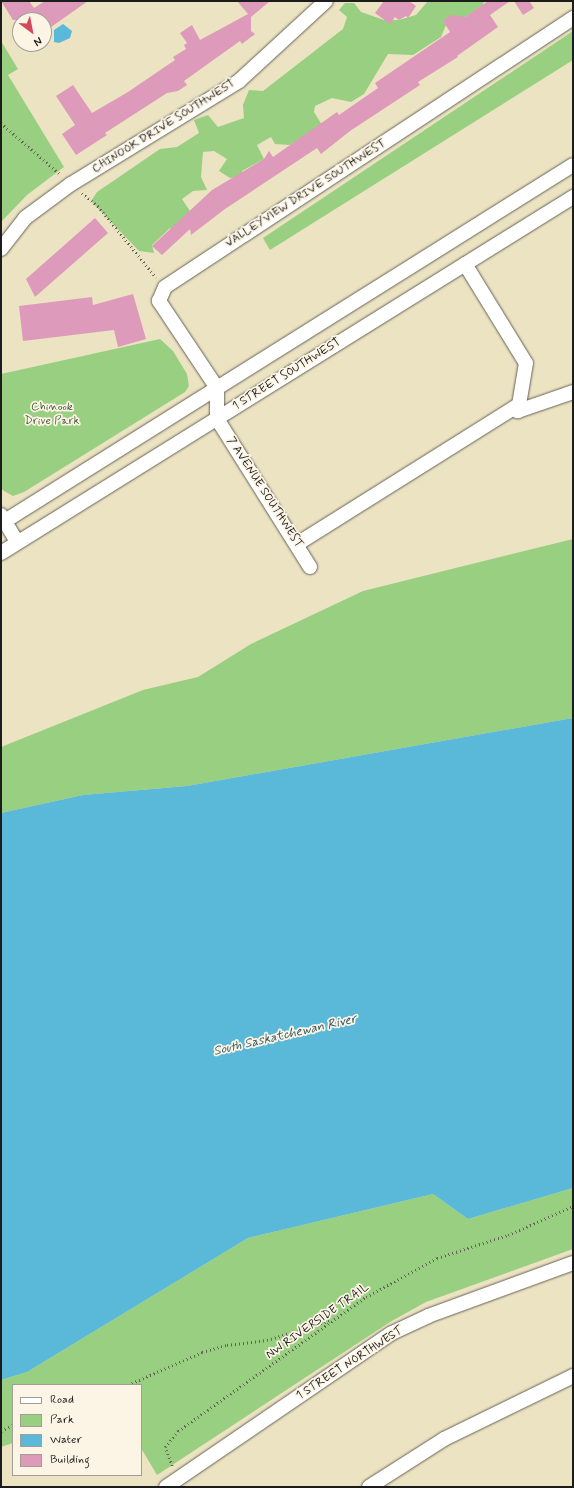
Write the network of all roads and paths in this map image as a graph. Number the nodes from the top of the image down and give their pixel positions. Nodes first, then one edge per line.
1 (326, 1) edge
2 (573, 18) edge
3 (1, 123) edge
4 (573, 165) edge
5 (71, 184) junction
6 (573, 197) edge
7 (1, 249) edge
8 (465, 264) junction
9 (164, 287) junction
10 (216, 388) junction
11 (573, 392) edge
12 (519, 405) junction
13 (217, 419) junction
14 (3, 518) edge
15 (17, 542) junction
16 (298, 544) junction
17 (1, 553) edge
18 (310, 567) dead end
19 (573, 1206) edge
20 (573, 1263) edge
21 (333, 1319) junction
22 (573, 1376) edge
23 (130, 1384) edge
24 (12, 1426) edge
25 (1, 1431) edge
26 (180, 1483) edge
27 (166, 1487) edge
28 (369, 1487) edge

1 - 5 street, CHINOOK DRIVE SOUTHWEST
2 - 9 street, VALLEYVIEW DRIVE SOUTHWEST
3 - 5 path
4 - 10 street
5 - 7 street, CHINOOK DRIVE SOUTHWEST
5 - 9 path
6 - 8 street, 1 STREET SOUTHWEST
8 - 12 street
8 - 13 street, 1 STREET SOUTHWEST
9 - 10 street
10 - 13 street
10 - 14 street
11 - 12 street
12 - 16 street
13 - 15 street, 1 STREET SOUTHWEST
13 - 16 street, 7 AVENUE SOUTHWEST
14 - 15 street
15 - 17 street, 1 STREET SOUTHWEST
16 - 18 street, 7 AVENUE SOUTHWEST
19 - 21 path, NW RIVERSIDE TRAIL
20 - 26 street, 1 STREET NORTHWEST
21 - 23 path
21 - 26 path, NW RIVERSIDE TRAIL
22 - 28 street
24 - 25 path
26 - 27 street, 1 STREET NORTHWEST

